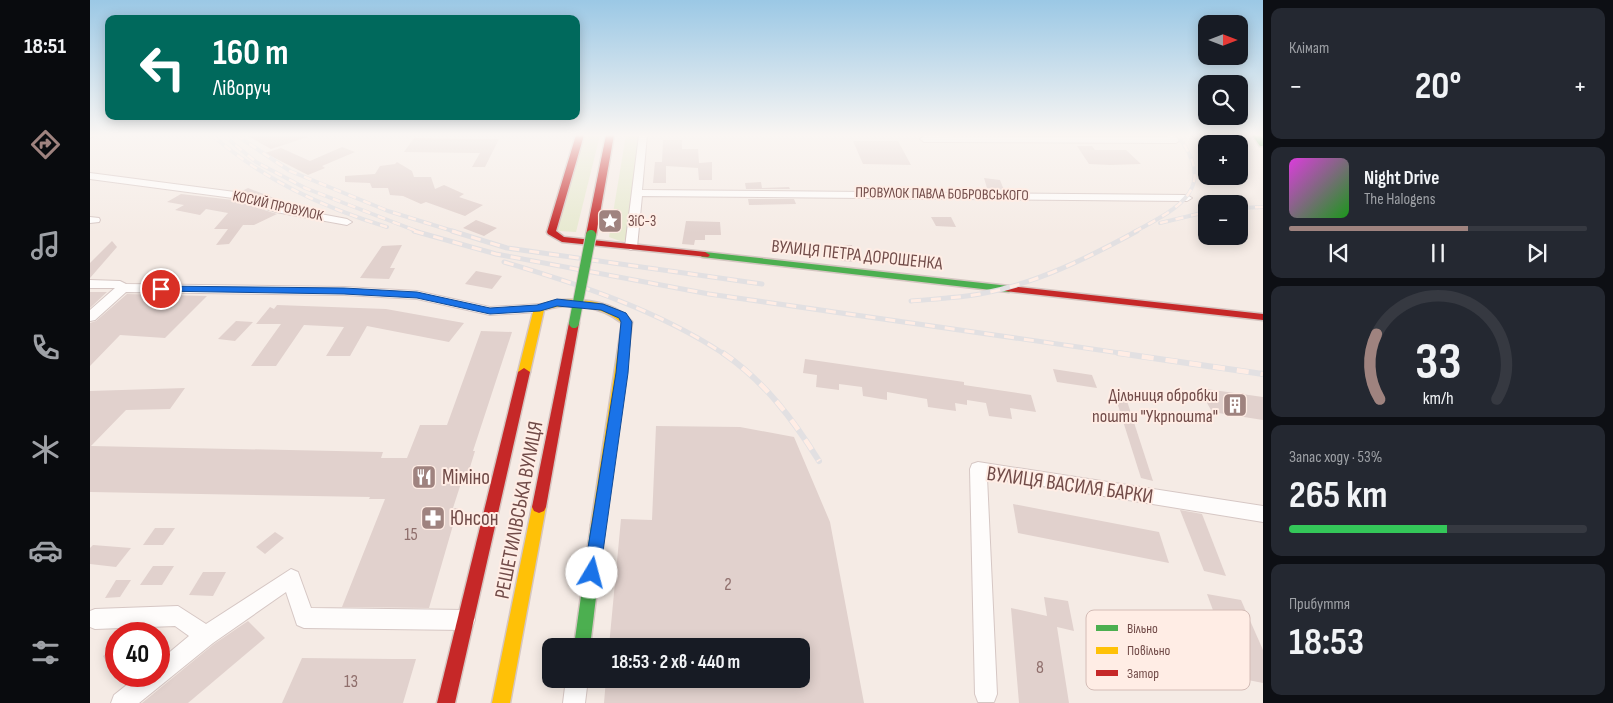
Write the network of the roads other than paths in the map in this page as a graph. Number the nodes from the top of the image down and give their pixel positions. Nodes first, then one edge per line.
1 (570, 168) edge
2 (604, 168) edge
3 (640, 168) edge
4 (90, 176) edge
5 (637, 193) junction
6 (1187, 198) dead end
7 (347, 222) dead end
8 (631, 247) junction
9 (90, 284) edge
10 (123, 288) junction
11 (540, 308) junction
12 (90, 317) edge
13 (1263, 317) edge
14 (1263, 514) edge
15 (95, 618) dead end
16 (465, 620) junction
17 (206, 636) junction
18 (583, 638) edge
19 (170, 665) edge
20 (142, 687) edge
21 (576, 688) edge
22 (986, 694) dead end
23 (122, 703) edge
24 (446, 703) edge
25 (501, 703) edge
26 (574, 703) edge

1 - 8 street, ВУЛИЦЯ ПЕТРА ДОРОШЕНКА
2 - 25 street, РЕШЕТИЛІВСЬКА ВУЛИЦЯ, bridge
3 - 5 street
4 - 7 street, КОСИЙ ПРОВУЛОК
5 - 6 street, ПРОВУЛОК ПАВЛА БОБРОВСЬКОГО
5 - 8 street
8 - 13 street, ВУЛИЦЯ ПЕТРА ДОРОШЕНКА
9 - 10 street
10 - 11 street
10 - 12 street
11 - 16 street
11 - 18 street
14 - 22 street, ВУЛИЦЯ ВАСИЛЯ БАРКИ
15 - 17 street
16 - 17 street
16 - 24 street
17 - 19 street
20 - 23 street
21 - 26 street

